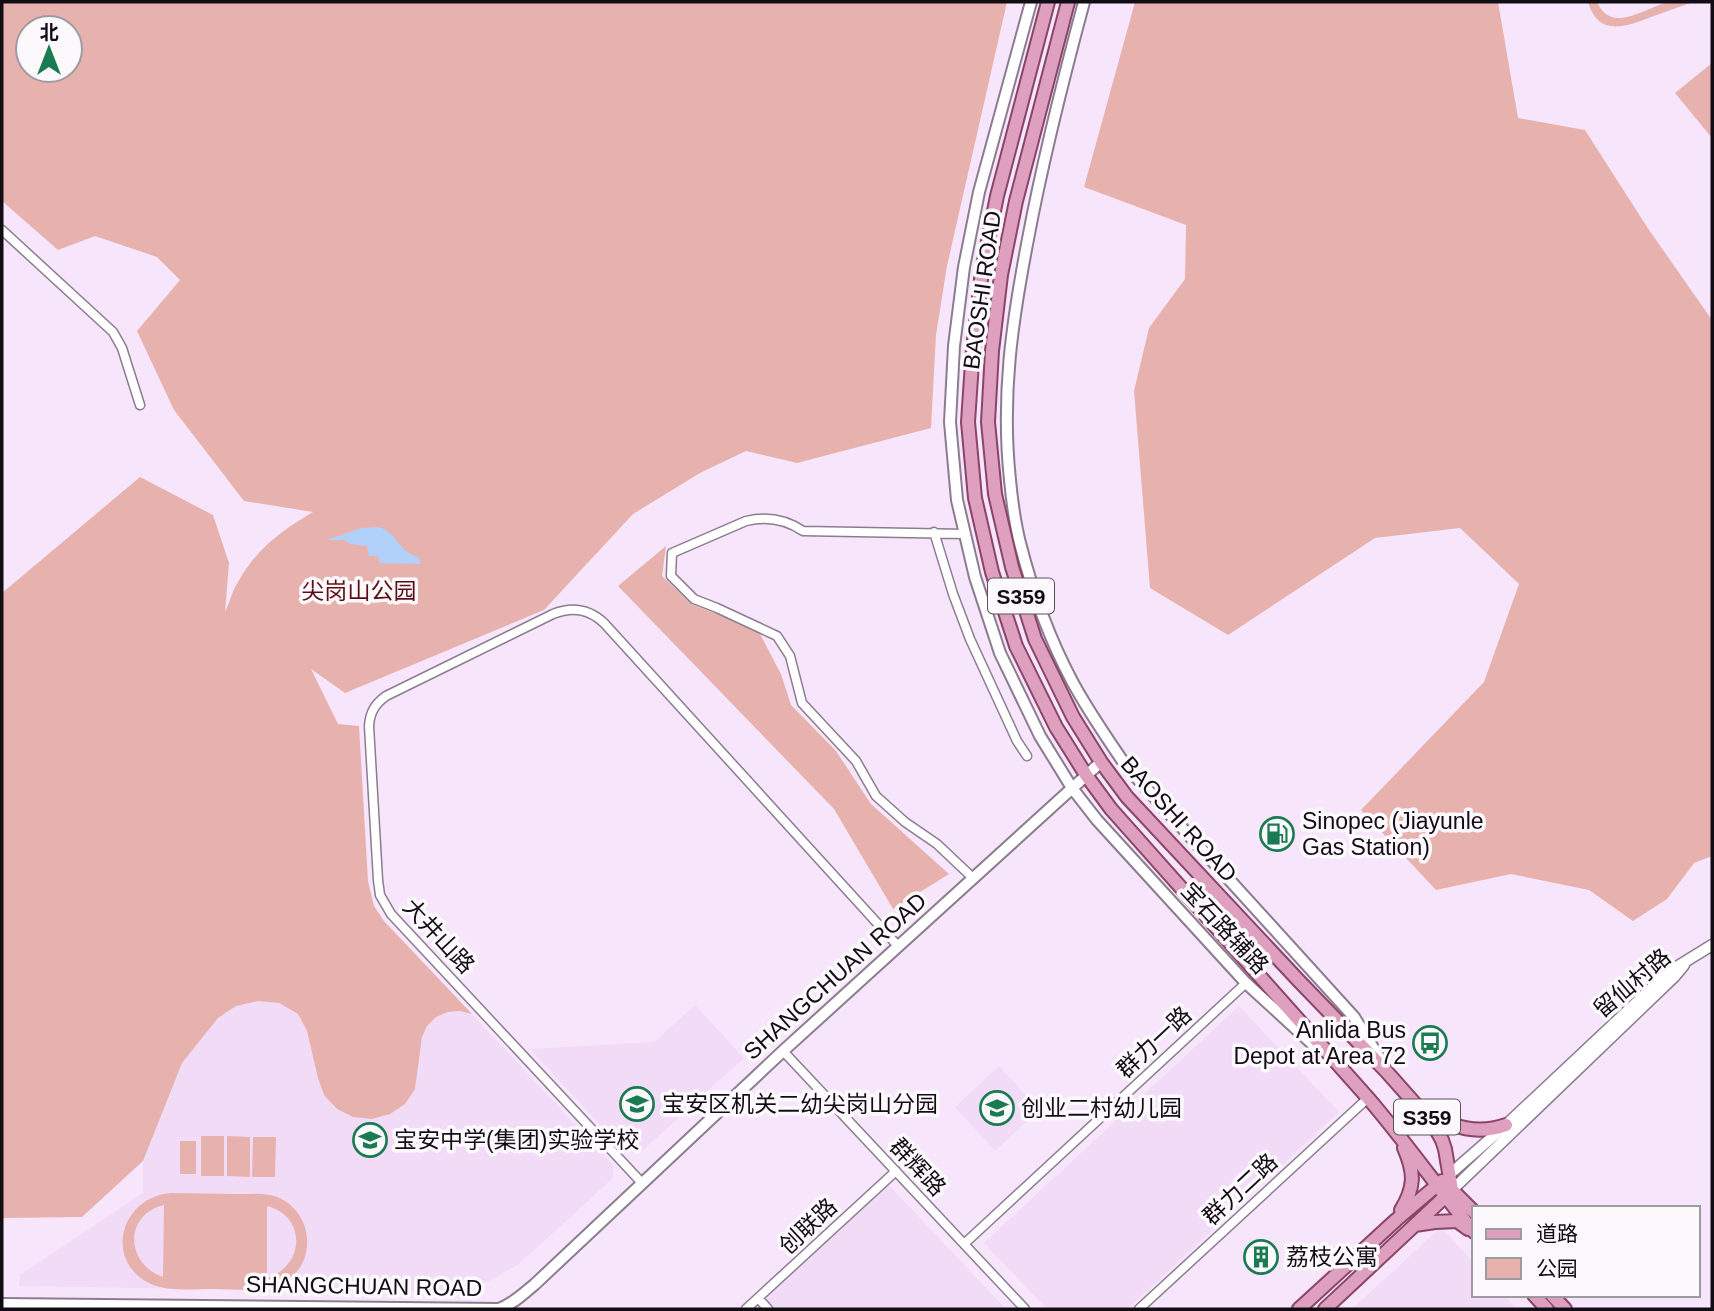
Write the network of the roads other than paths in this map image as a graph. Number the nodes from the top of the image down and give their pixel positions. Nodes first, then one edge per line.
1 (1031, 2) edge
2 (1048, 2) edge
3 (1068, 2) edge
4 (1084, 2) edge
5 (2, 230) edge
6 (140, 405) dead end
7 (934, 533) junction
8 (965, 534) junction
9 (1027, 756) dead end
10 (1101, 762) junction
11 (1086, 775) junction
12 (1072, 788) junction
13 (973, 878) junction
14 (1712, 945) edge
15 (898, 946) junction
16 (1689, 960) junction
17 (1246, 983) junction
18 (783, 1051) junction
19 (1386, 1071) junction
20 (1359, 1087) junction
21 (1409, 1095) junction
22 (1368, 1098) junction
23 (1506, 1125) junction
24 (1397, 1132) junction
25 (896, 1171) junction
26 (1450, 1174) junction
27 (642, 1183) junction
28 (1437, 1185) junction
29 (1449, 1194) junction
30 (1472, 1211) edge
31 (1396, 1220) junction
32 (1415, 1225) junction
33 (1472, 1229) edge
34 (1472, 1231) edge
35 (964, 1244) junction
36 (758, 1298) junction
37 (2, 1304) edge
38 (162, 1307) edge
39 (391, 1309) edge
40 (499, 1309) edge
41 (746, 1309) edge
42 (768, 1309) edge
43 (1025, 1309) edge
44 (1139, 1309) edge
45 (1299, 1309) edge
46 (1325, 1309) edge

1 - 8 main road, 宝石路辅路
2 - 11 main road, BAOSHI ROAD / S359
3 - 10 main road, BAOSHI ROAD / S359
4 - 19 main road
5 - 6 street
7 - 8 street
7 - 9 street
7 - 13 street
8 - 12 main road, 宝石路辅路
10 - 11 main road, SHANGCHUAN ROAD
10 - 19 main road, BAOSHI ROAD / S359
11 - 12 main road, SHANGCHUAN ROAD
11 - 20 main road, BAOSHI ROAD / S359
12 - 13 main road, SHANGCHUAN ROAD
12 - 17 main road, 宝石路辅路
13 - 15 main road, SHANGCHUAN ROAD
14 - 16 street
15 - 18 main road, SHANGCHUAN ROAD
15 - 27 street, 大井山路
16 - 23 street, 留仙村路
16 - 29 street, 留仙村路
17 - 20 main road, 宝石路辅路
17 - 35 street, 群力一路
18 - 25 street, 群辉路
18 - 27 main road, SHANGCHUAN ROAD
19 - 21 main road, BAOSHI ROAD / S359
20 - 22 main road, BAOSHI ROAD / S359
21 - 23 main road
21 - 26 main road, BAOSHI ROAD / S359
22 - 24 main road, BAOSHI ROAD / S359
22 - 44 street, 群力二路
23 - 26 street, 留仙村路
24 - 28 main road, BAOSHI ROAD
24 - 31 main road, S359
25 - 35 street, 群辉路
25 - 36 street, 创联路
26 - 28 main road, S359
26 - 29 main road, BAOSHI ROAD / S359
27 - 40 main road, SHANGCHUAN ROAD
28 - 29 main road, BAOSHI ROAD
28 - 31 main road, S359
29 - 30 main road
29 - 32 main road
29 - 33 main road
31 - 45 main road, S359
32 - 34 main road
32 - 46 main road
35 - 43 street, 群辉路
36 - 41 street, 创联路
36 - 42 street
37 - 38 main road, SHANGCHUAN ROAD
38 - 39 main road, SHANGCHUAN ROAD
39 - 40 main road, SHANGCHUAN ROAD

